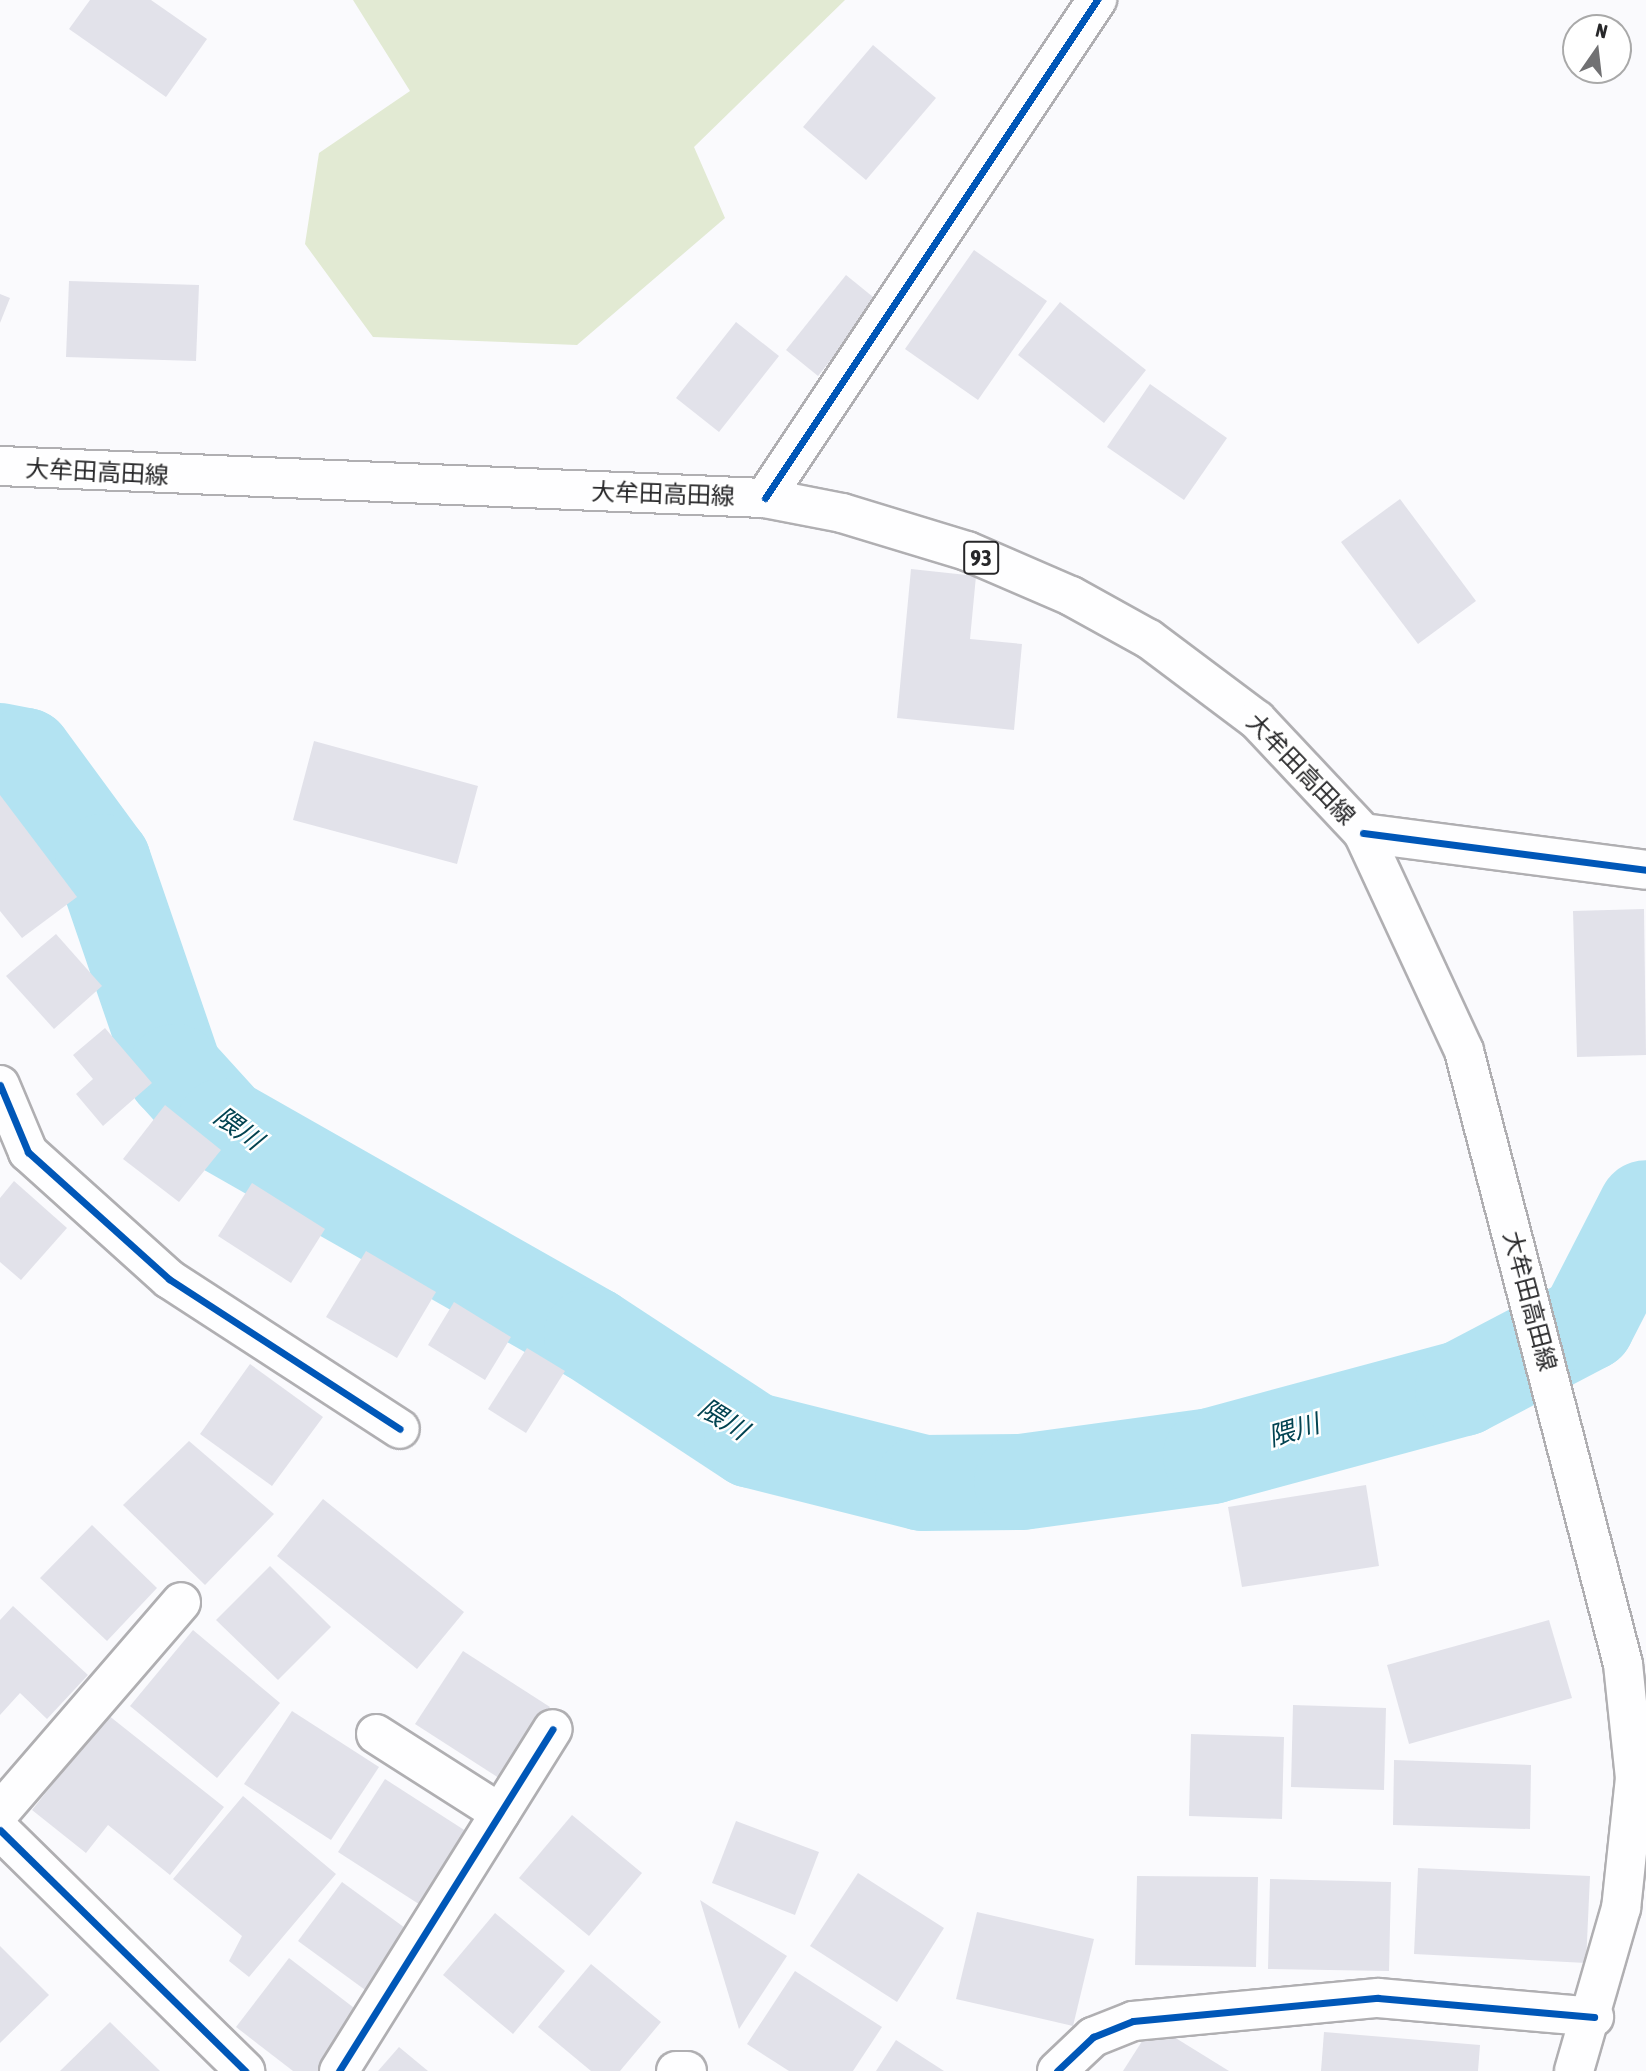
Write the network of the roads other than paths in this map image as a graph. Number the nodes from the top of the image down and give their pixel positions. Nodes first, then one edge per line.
1 (1097, 0) edge
2 (0, 466) edge
3 (765, 498) junction
4 (1363, 833) junction
5 (1646, 870) edge
6 (0, 1085) edge
7 (400, 1429) dead end
8 (181, 1602) dead end
9 (553, 1729) dead end
10 (376, 1734) dead end
11 (0, 1812) edge
12 (500, 1813) junction
13 (0, 1830) edge
14 (1594, 2017) junction
15 (245, 2071) edge
16 (340, 2071) edge
17 (676, 2071) edge
18 (687, 2071) edge
19 (1058, 2071) edge
20 (1574, 2071) edge

1 - 3 street
2 - 3 street, 大牟田高田線 / 93
3 - 4 street, 大牟田高田線 / 93
4 - 5 street
4 - 14 street, 大牟田高田線 / 93
6 - 7 street
8 - 11 street
9 - 12 street
10 - 12 street
12 - 16 street
13 - 15 street
14 - 19 street
14 - 20 street, 大牟田高田線 / 93
17 - 18 street

